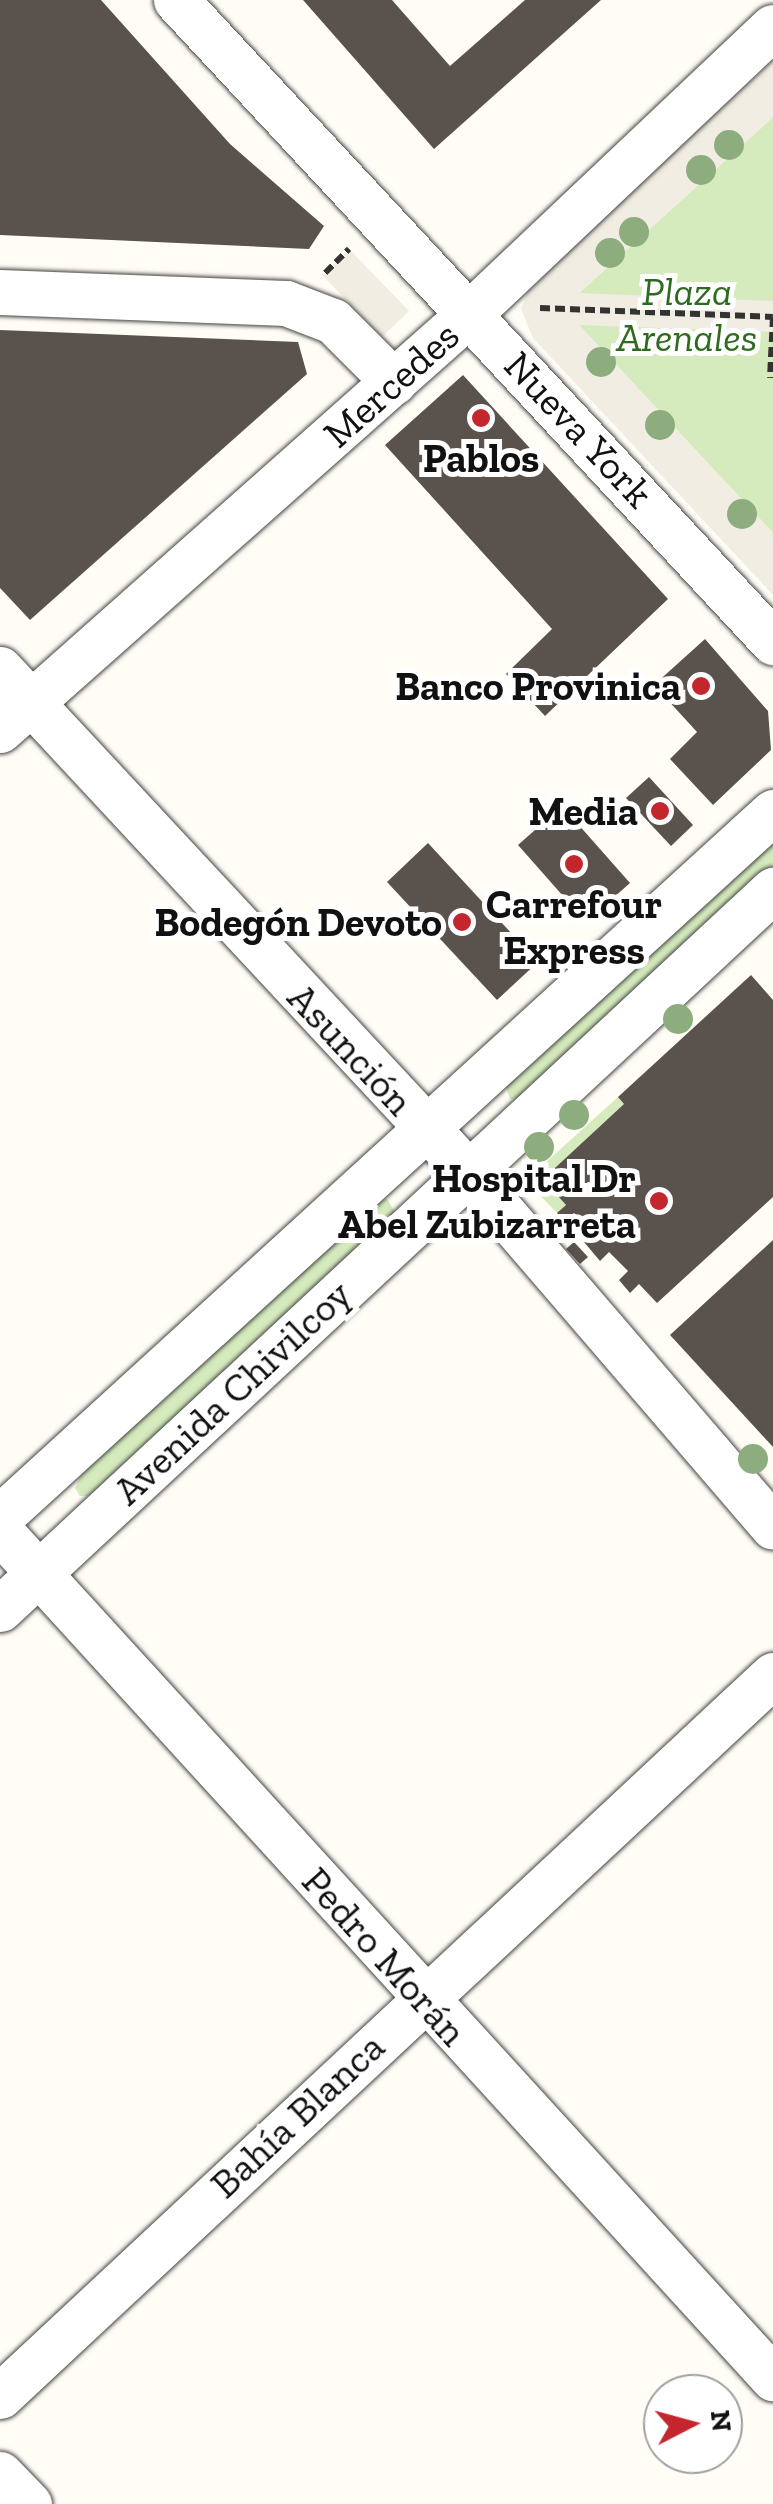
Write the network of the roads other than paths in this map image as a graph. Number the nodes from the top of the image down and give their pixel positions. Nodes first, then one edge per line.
1 (176, 0) edge
2 (773, 27) edge
3 (0, 292) edge
4 (468, 316) junction
5 (394, 382) junction
6 (773, 642) edge
7 (0, 669) edge
8 (15, 716) edge
9 (773, 812) edge
10 (773, 890) edge
11 (425, 1129) junction
12 (466, 1171) junction
13 (0, 1518) edge
14 (773, 1526) edge
15 (0, 1531) edge
16 (38, 1574) junction
17 (0, 1609) edge
18 (773, 1676) edge
19 (422, 1997) junction
20 (773, 2378) edge
21 (0, 2396) edge
22 (0, 2474) edge
23 (29, 2504) edge

1 - 4 street, Nueva York
2 - 4 street, Mercedes
3 - 5 street
4 - 5 street, Mercedes
4 - 6 street, Nueva York
5 - 8 street, Mercedes
7 - 8 street, Asunción
8 - 11 street, Asunción
9 - 11 street, Avenida Chivilcoy
10 - 12 street, Avenida Chivilcoy
11 - 12 street, Asunción
11 - 13 street, Avenida Chivilcoy
12 - 14 street, Asunción
12 - 16 street, Avenida Chivilcoy
15 - 16 street, Pedro Morán
16 - 17 street, Avenida Chivilcoy
16 - 19 street, Pedro Morán
18 - 19 street, Bahía Blanca
19 - 20 street, Pedro Morán
19 - 21 street, Bahía Blanca
22 - 23 street

